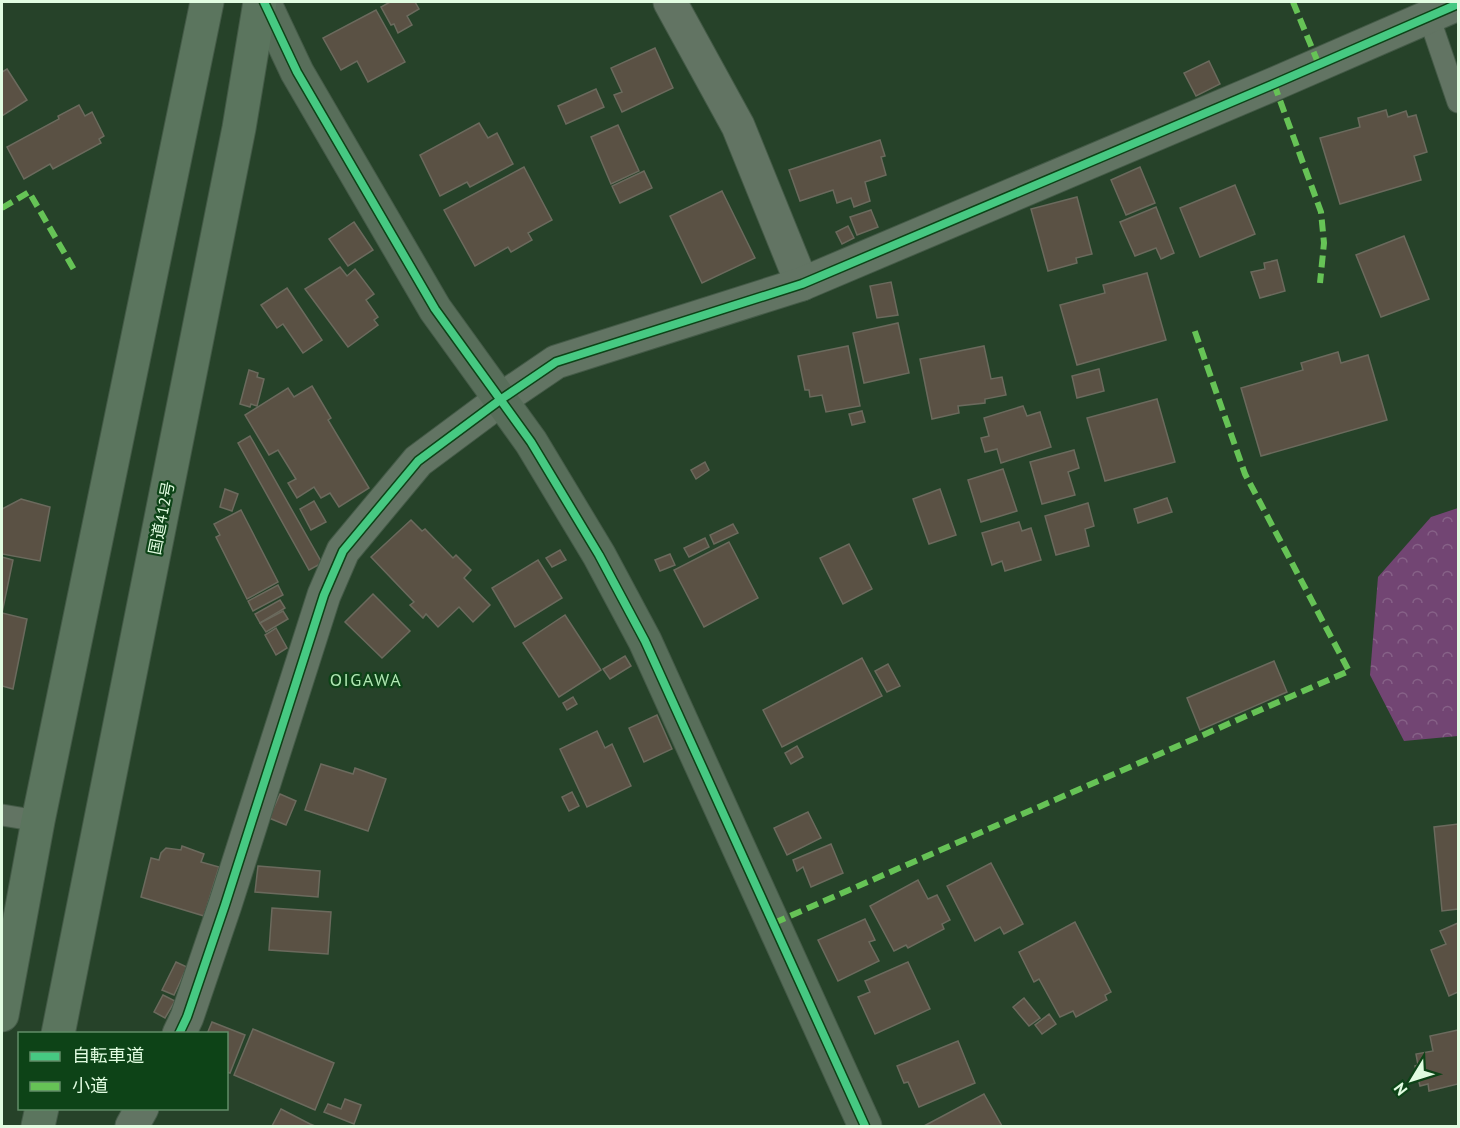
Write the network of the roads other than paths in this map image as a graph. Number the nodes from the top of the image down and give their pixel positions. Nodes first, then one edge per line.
1 (207, 2) edge
2 (262, 2) edge
3 (670, 2) edge
4 (1458, 4) edge
5 (1429, 17) junction
6 (1458, 102) edge
7 (802, 284) junction
8 (500, 400) junction
9 (2, 816) edge
10 (38, 822) junction
11 (2, 1015) edge
12 (58, 1032) edge
13 (180, 1032) edge
14 (42, 1110) edge
15 (141, 1110) edge
16 (38, 1126) edge
17 (132, 1126) edge
18 (865, 1126) edge

1 - 10 highway
2 - 8 street
2 - 12 highway, 国道412号
3 - 7 street
4 - 5 street
5 - 6 lane
5 - 7 street
7 - 8 street
8 - 13 street
8 - 18 street
9 - 10 lane
10 - 11 highway
14 - 16 highway
15 - 17 street

